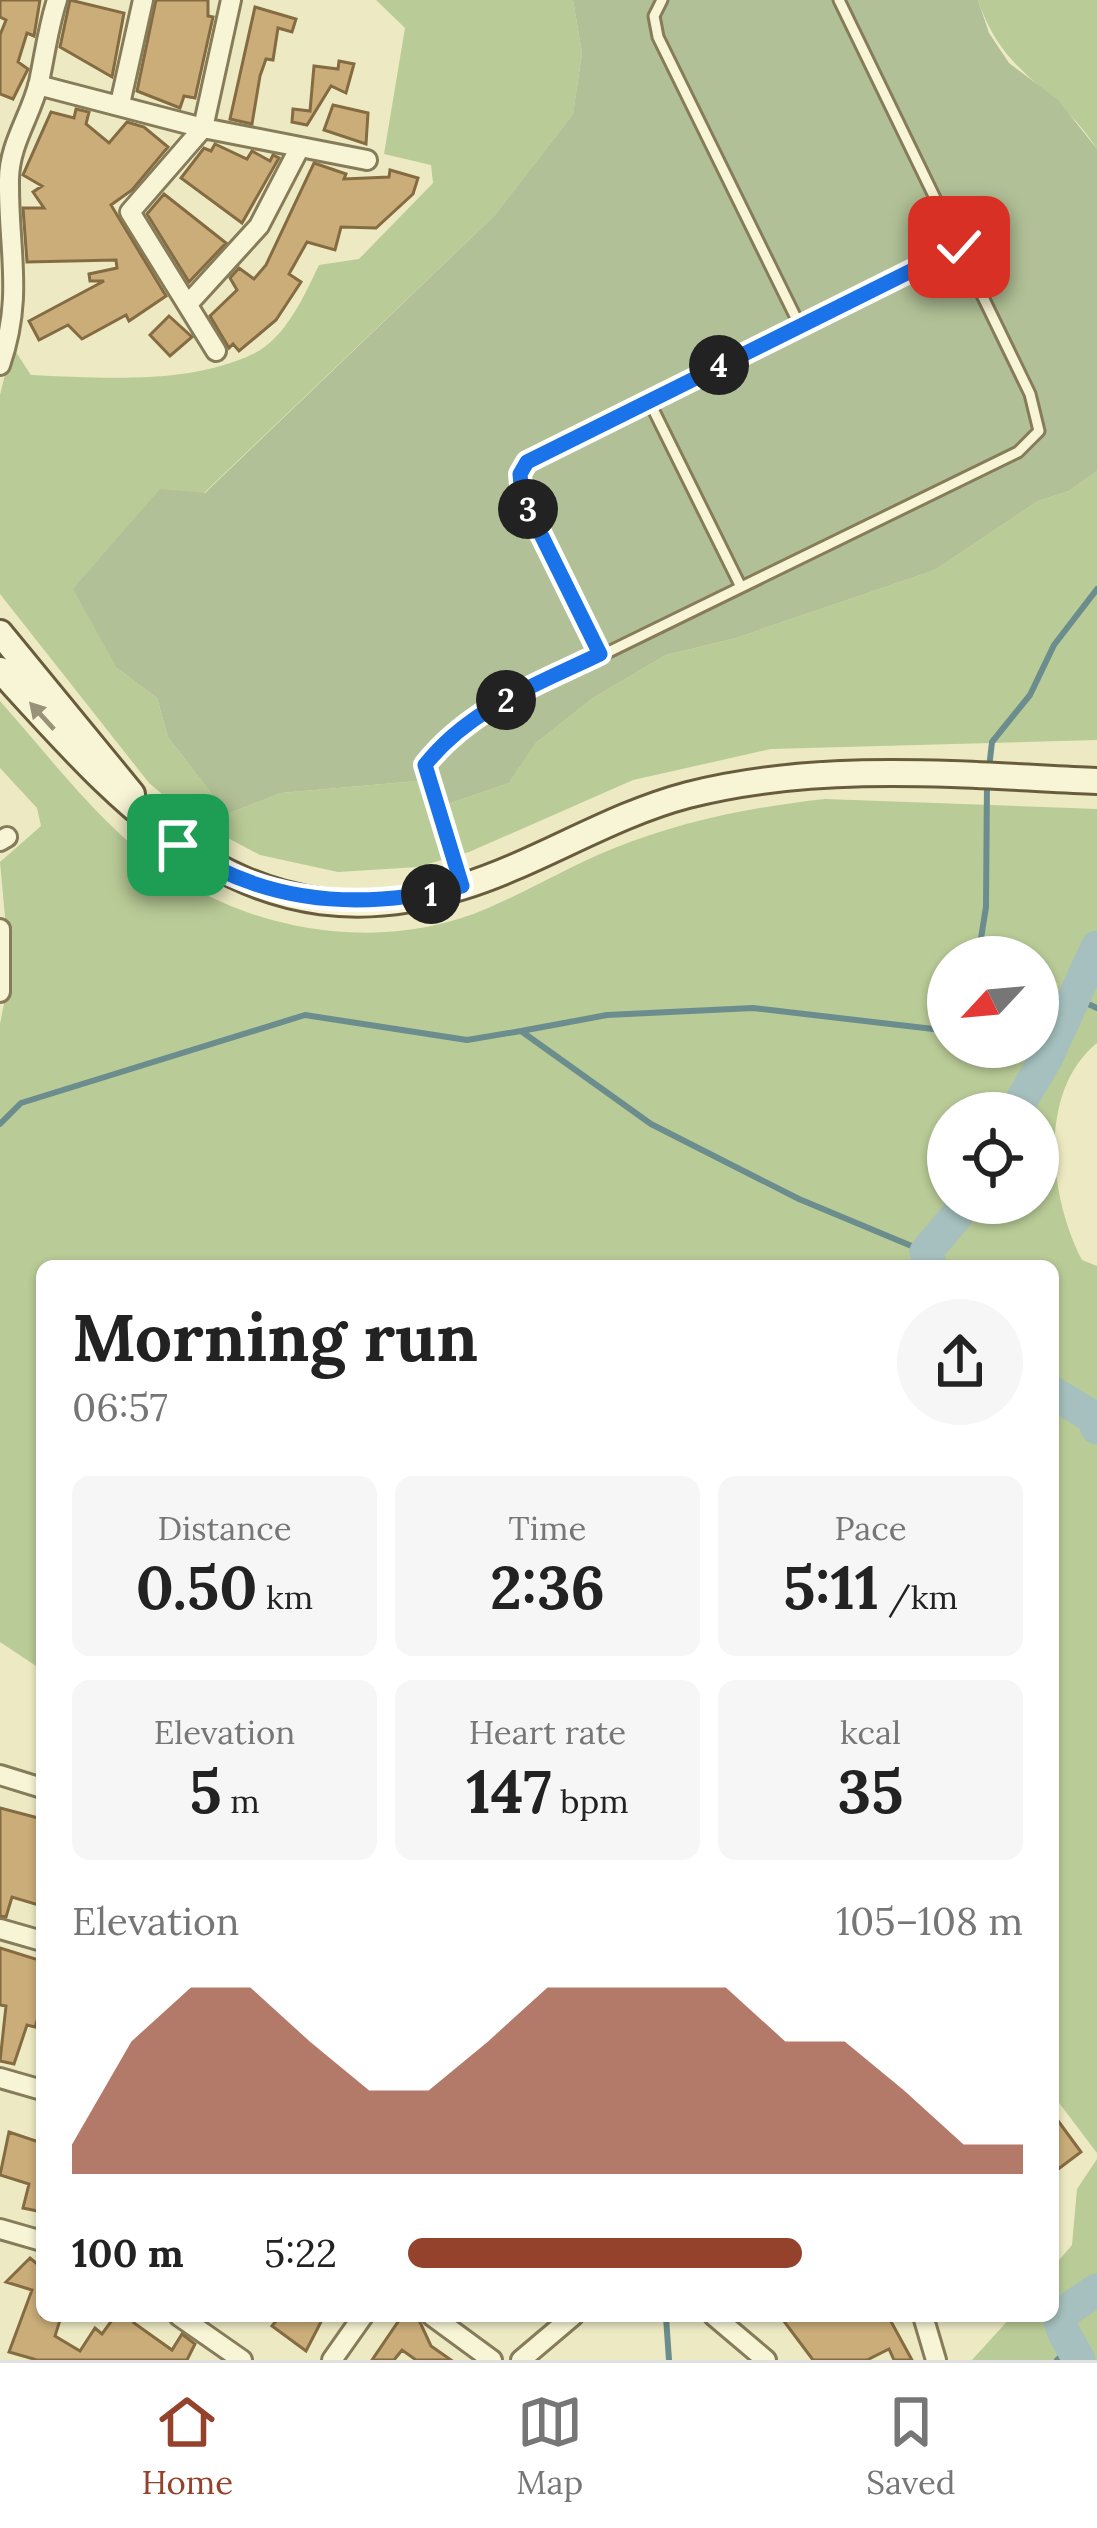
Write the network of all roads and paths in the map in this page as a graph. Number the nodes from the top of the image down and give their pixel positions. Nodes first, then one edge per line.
1 (57, 0) edge
2 (143, 0) edge
3 (231, 0) edge
4 (662, 0) edge
5 (839, 0) edge
6 (38, 85) junction
7 (120, 104) junction
8 (203, 128) junction
9 (300, 147) junction
10 (367, 160) dead end
11 (959, 247) junction
12 (188, 304) junction
13 (799, 324) junction
14 (216, 351) dead end
15 (0, 365) edge
16 (649, 400) junction
17 (740, 585) junction
18 (0, 633) edge
19 (600, 654) junction
20 (0, 670) edge
21 (1097, 781) edge
22 (147, 816) junction
23 (462, 886) junction
24 (0, 929) edge
25 (0, 992) edge
26 (0, 1775) edge
27 (36, 1786) edge
28 (0, 1929) edge
29 (36, 1939) edge
30 (0, 2078) edge
31 (36, 2088) edge
32 (0, 2229) edge
33 (36, 2239) edge
34 (188, 2322) edge
35 (359, 2322) edge
36 (440, 2322) edge
37 (566, 2322) edge
38 (721, 2322) edge
39 (925, 2322) edge
40 (242, 2360) edge
41 (332, 2360) edge
42 (492, 2360) edge
43 (521, 2360) edge
44 (766, 2360) edge
45 (937, 2360) edge

1 - 6 street
2 - 7 street
3 - 8 street
4 - 13 lane
5 - 11 lane
6 - 7 street
6 - 15 street
7 - 8 street
8 - 9 street
8 - 12 street
9 - 10 street
9 - 12 street
11 - 13 lane
11 - 17 lane
12 - 14 street
13 - 16 lane
16 - 17 lane
16 - 19 lane
17 - 19 lane
18 - 22 street
19 - 23 lane
22 -> 20 street
21 - 23 street
22 - 23 street
24 - 25 street
26 - 27 street
28 - 29 street
30 - 31 street
32 - 33 street
34 - 40 street
35 - 41 street
36 - 42 street
37 - 43 street
38 - 44 street
39 - 45 street

